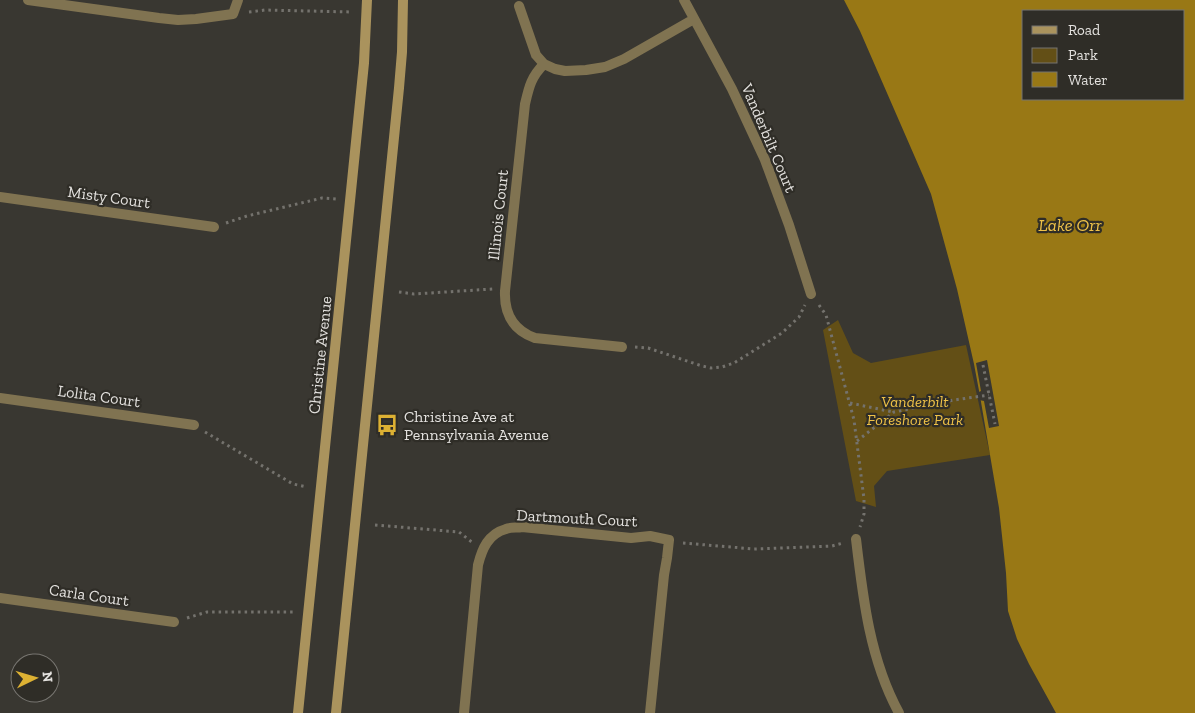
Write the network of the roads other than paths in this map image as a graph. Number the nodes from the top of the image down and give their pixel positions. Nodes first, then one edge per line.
1 (28, 0) edge
2 (238, 0) edge
3 (367, 0) edge
4 (403, 0) edge
5 (684, 0) edge
6 (518, 6) dead end
7 (694, 19) junction
8 (544, 64) junction
9 (0, 197) edge
10 (214, 227) road end
11 (811, 294) road end
12 (622, 347) road end
13 (0, 398) edge
14 (194, 425) road end
15 (856, 539) road end
16 (0, 598) edge
17 (174, 622) road end
18 (298, 713) edge
19 (336, 713) edge
20 (464, 713) edge
21 (650, 713) edge
22 (899, 713) edge

1 - 2 street
3 - 18 main road, Christine Avenue
4 - 19 main road
5 - 7 street, Vanderbilt Court
6 - 8 street
7 - 8 street
7 - 11 street, Vanderbilt Court
8 - 12 street, Illinois Court
9 - 10 street, Misty Court
13 - 14 street, Lolita Court
15 - 22 street
16 - 17 street, Carla Court
20 - 21 street, Dartmouth Court

